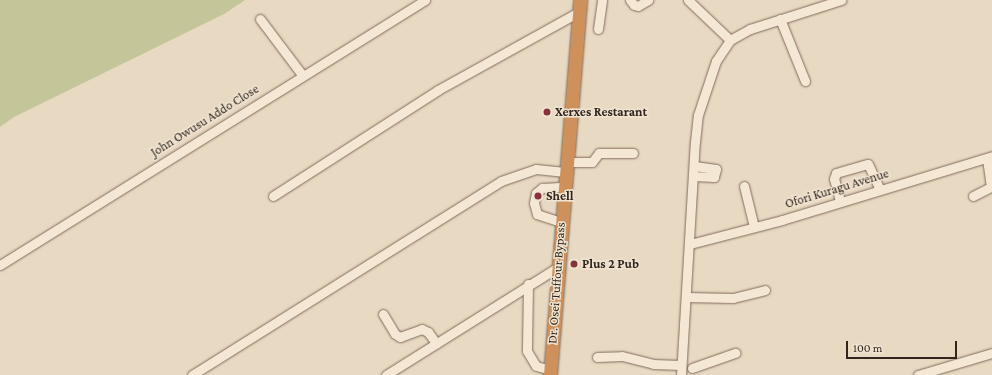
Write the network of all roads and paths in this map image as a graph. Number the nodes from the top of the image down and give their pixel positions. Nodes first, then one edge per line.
1 (425, 0) edge
2 (602, 0) edge
3 (630, 0) edge
4 (648, 0) edge
5 (688, 0) edge
6 (841, 0) edge
7 (580, 6) edge
8 (260, 19) dead end
9 (780, 19) junction
10 (598, 29) dead end
11 (730, 40) junction
12 (303, 76) junction
13 (805, 81) dead end
14 (633, 153) dead end
15 (989, 157) edge
16 (694, 166) junction
17 (565, 167) junction
18 (693, 176) junction
19 (744, 186) dead end
20 (564, 187) junction
21 (880, 188) junction
22 (272, 196) dead end
23 (973, 196) dead end
24 (840, 201) junction
25 (561, 222) junction
26 (754, 228) junction
27 (690, 244) junction
28 (0, 265) edge
29 (558, 267) junction
30 (528, 284) junction
31 (764, 290) dead end
32 (686, 297) junction
33 (382, 314) dead end
34 (436, 343) junction
35 (735, 353) dead end
36 (992, 353) edge
37 (682, 355) junction
38 (597, 357) dead end
39 (681, 365) junction
40 (550, 372) edge
41 (694, 372) edge
42 (192, 375) edge
43 (386, 375) edge
44 (681, 375) edge
45 (918, 375) edge

1 - 12 street, John Owusu Addo Close
2 - 10 street
3 - 4 street
5 - 11 street
6 - 9 street
7 - 17 highway, Dr. Osei Tuffour Bypass
7 - 22 street
8 - 12 street
9 - 11 street
9 - 13 street
11 - 16 street
12 - 28 street, John Owusu Addo Close
14 - 17 street
15 - 21 street, Ofori Kuragu Avenue
15 - 23 street
16 - 18 street
16 - 18 street
17 - 20 highway, Dr. Osei Tuffour Bypass
17 - 42 street
18 - 27 street
19 - 26 street
20 - 25 highway, Dr. Osei Tuffour Bypass
20 - 25 street
21 - 24 street, Ofori Kuragu Avenue
21 - 24 street
24 - 26 street, Ofori Kuragu Avenue
25 - 29 highway, Dr. Osei Tuffour Bypass
26 - 27 street, Ofori Kuragu Avenue
27 - 32 street
29 - 30 street
29 - 40 highway, Dr. Osei Tuffour Bypass
30 - 34 street
30 - 40 street
31 - 32 street
32 - 37 street
33 - 34 street
34 - 43 street
35 - 41 street
36 - 45 street
37 - 39 street
37 - 41 street
38 - 39 street
39 - 44 street

